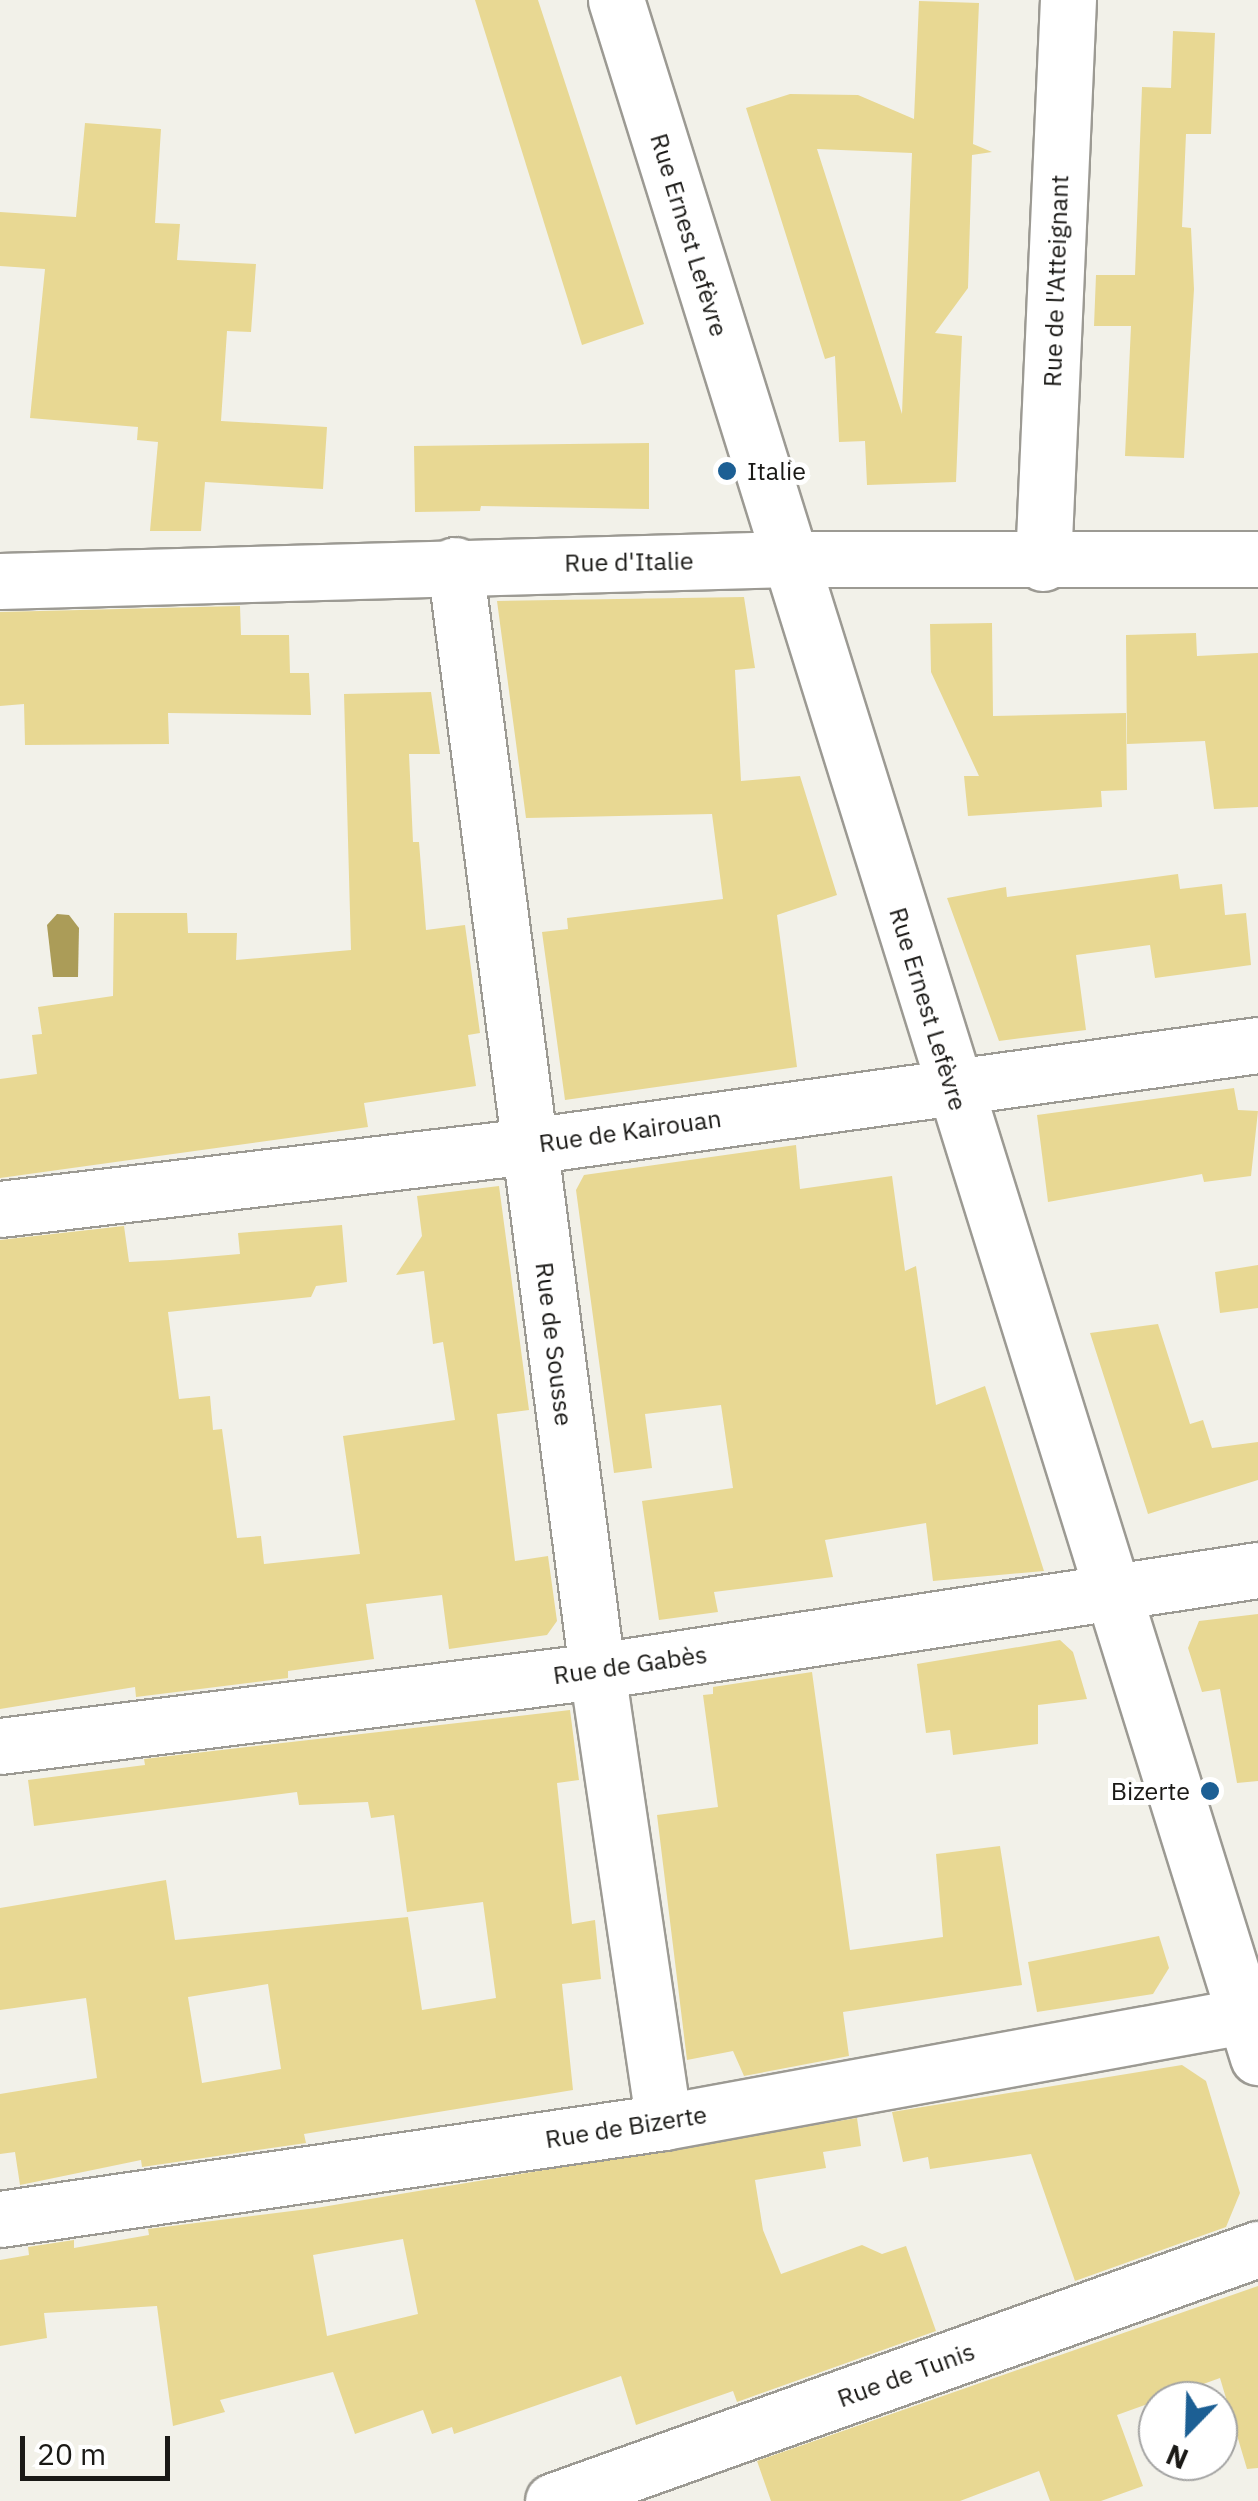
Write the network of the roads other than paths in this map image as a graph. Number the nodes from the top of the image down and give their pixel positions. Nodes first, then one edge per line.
1 (616, 0) edge
2 (1068, 0) edge
3 (790, 559) junction
4 (1258, 559) edge
5 (1043, 563) junction
6 (455, 565) junction
7 (0, 581) edge
8 (1258, 1045) edge
9 (952, 1086) junction
10 (529, 1146) junction
11 (0, 1209) edge
12 (1258, 1570) edge
13 (1112, 1590) junction
14 (596, 1671) junction
15 (0, 1746) edge
16 (1255, 2026) edge
17 (664, 2122) junction
18 (0, 2219) edge
19 (1258, 2249) edge
20 (553, 2501) edge

1 - 3 street, Rue Ernest Lefèvre
2 - 5 street, Rue de l'Atteignant
3 - 5 street, Rue d'Italie
3 - 6 street, Rue d'Italie
3 - 9 street, Rue Ernest Lefèvre
4 - 5 street, Rue d'Italie
6 - 7 street, Rue d'Italie
6 - 10 street, Rue de Sousse
8 - 9 street, Rue de Kairouan
9 - 10 street, Rue de Kairouan
9 - 13 street, Rue Ernest Lefèvre
10 - 11 street, Rue de Kairouan
10 - 14 street, Rue de Sousse
12 - 13 street, Rue de Gabès
13 - 14 street, Rue de Gabès
13 - 16 street, Rue Ernest Lefèvre
14 - 15 street, Rue de Gabès
14 - 17 street, Rue de Sousse
16 - 17 street, Rue de Bizerte
17 - 18 street, Rue de Bizerte
19 - 20 street, Rue de Tunis

